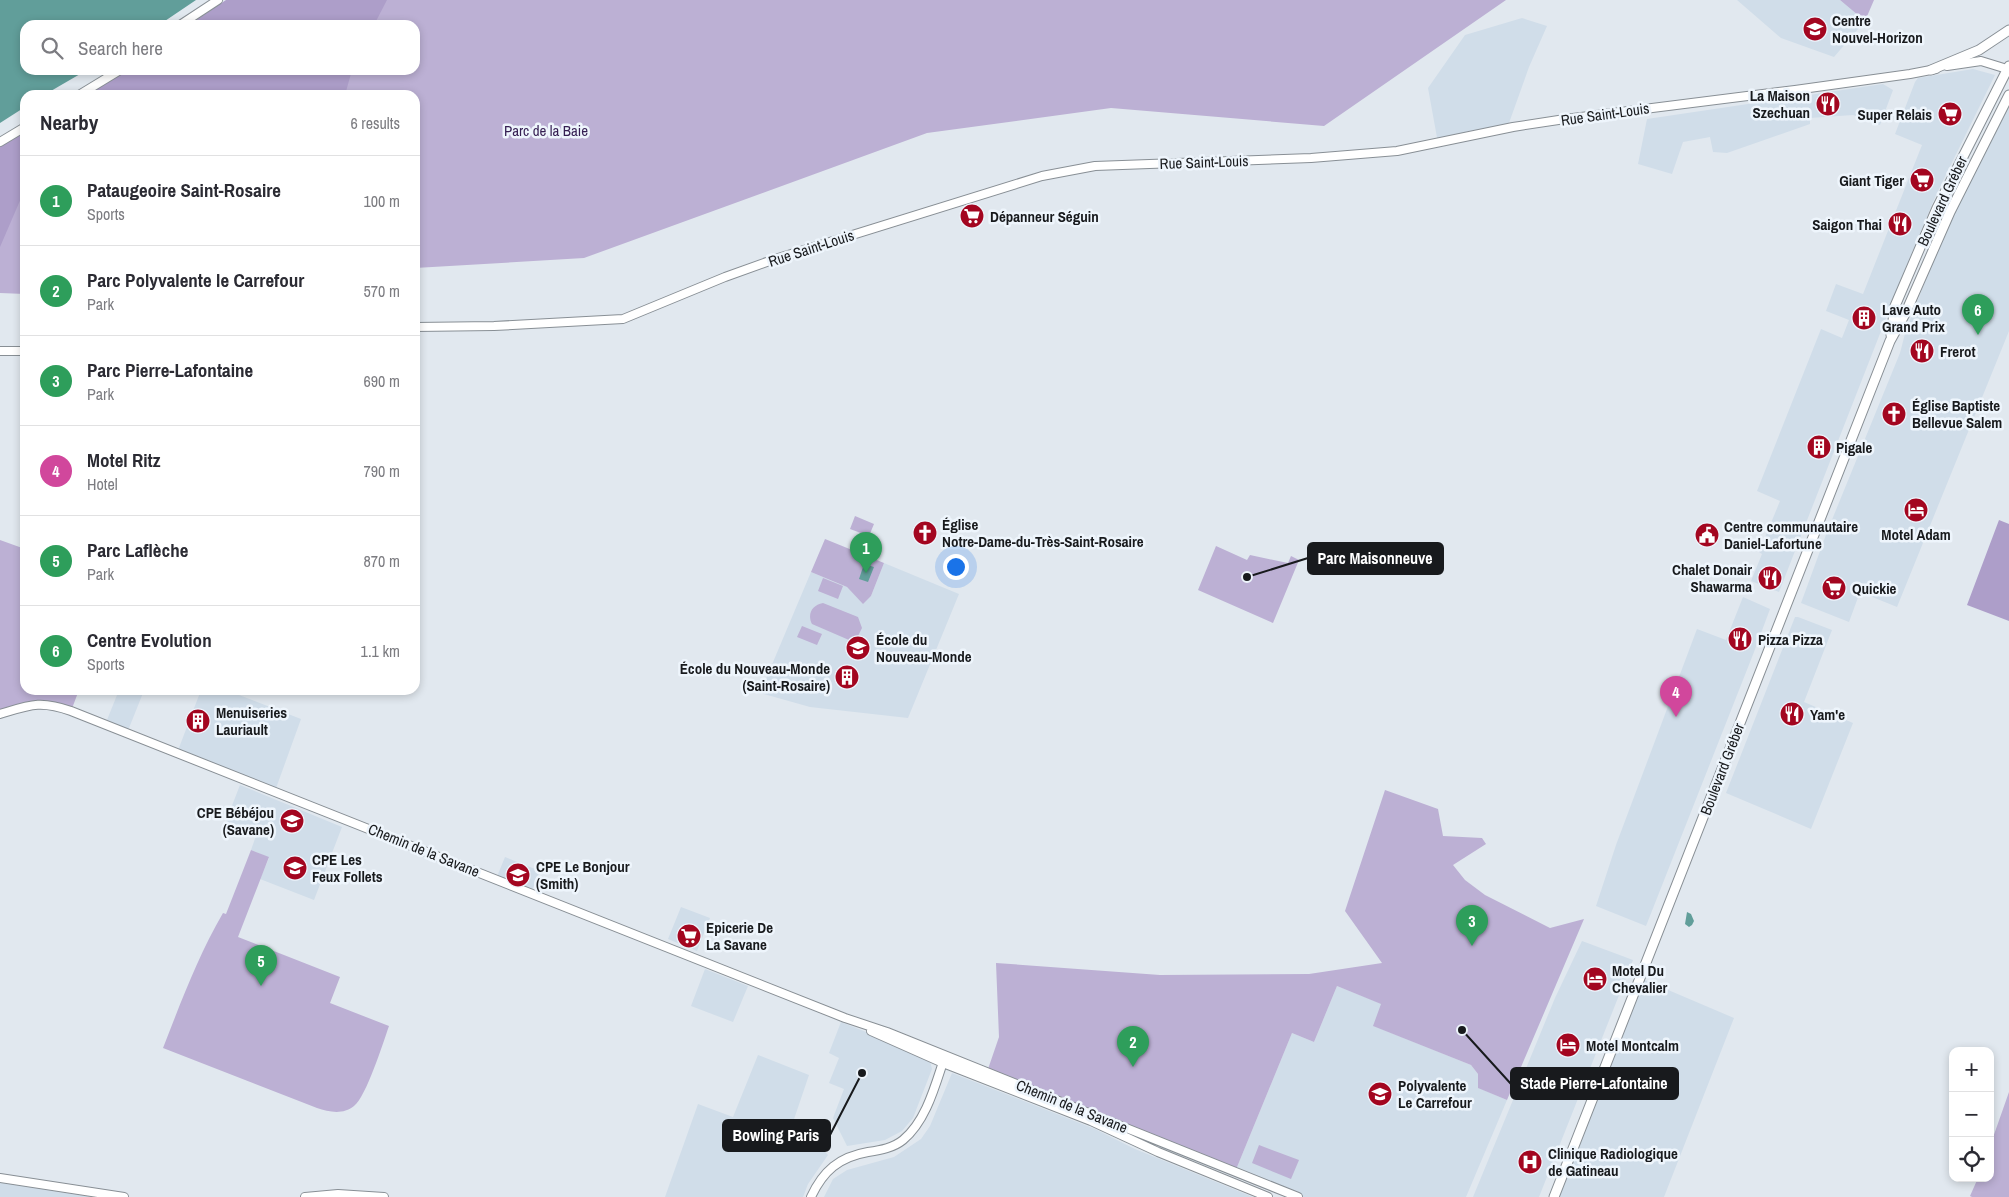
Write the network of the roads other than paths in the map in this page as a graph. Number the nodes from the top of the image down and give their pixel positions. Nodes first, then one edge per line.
1 (218, 0) edge
2 (188, 20) edge
3 (2009, 30) edge
4 (2008, 68) edge
5 (1931, 70) junction
6 (112, 75) edge
7 (87, 90) edge
8 (2009, 94) edge
9 (20, 130) edge
10 (0, 142) edge
11 (420, 326) edge
12 (1890, 341) junction
13 (0, 350) edge
14 (20, 351) edge
15 (0, 714) edge
16 (944, 1059) junction
17 (0, 1178) edge
18 (124, 1197) edge
19 (305, 1197) edge
20 (383, 1197) edge
21 (812, 1197) edge
22 (1268, 1197) edge
23 (1298, 1197) edge
24 (1554, 1197) edge

1 - 2 street
3 - 5 main road
4 - 5 street, Rue Saint-Louis
4 - 12 main road, Boulevard Gréber
5 - 11 street, Rue Saint-Louis
6 - 7 street
8 - 12 main road, Boulevard Gréber
9 - 10 street
12 - 24 main road, Boulevard Gréber
13 - 14 street
15 - 16 street, Chemin de la Savane
16 - 21 street
16 - 22 street, Chemin de la Savane
16 - 23 street, Chemin de la Savane
17 - 18 street
19 - 20 street

